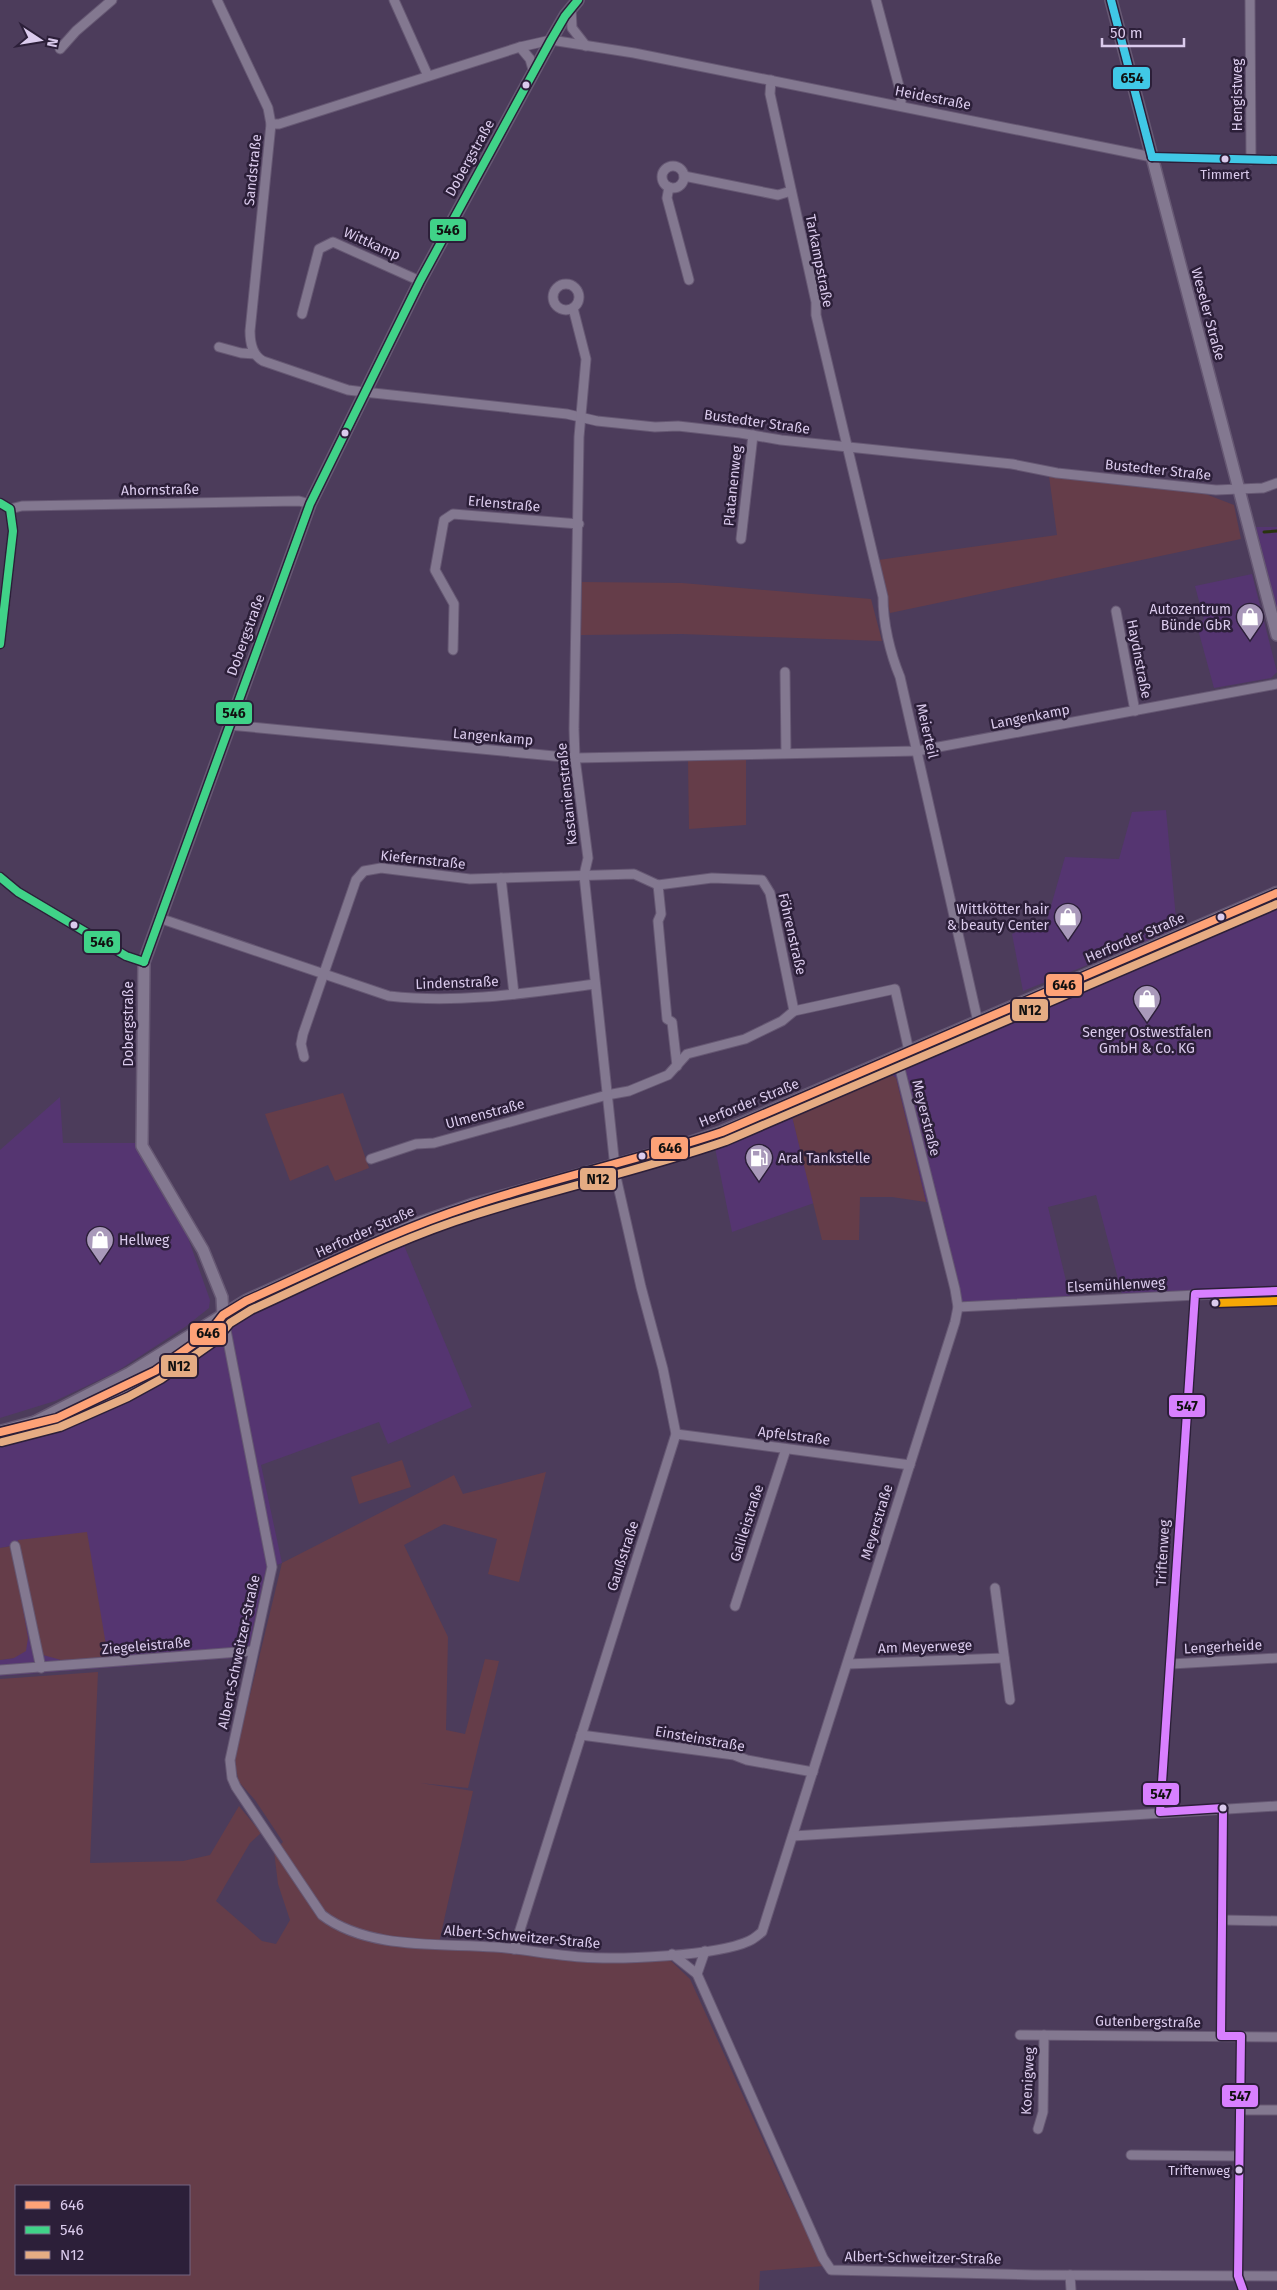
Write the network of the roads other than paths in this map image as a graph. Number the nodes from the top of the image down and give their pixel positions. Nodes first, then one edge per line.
1 (112, 0) edge
2 (217, 0) edge
3 (394, 0) edge
4 (876, 0) edge
5 (1111, 0) edge
6 (1250, 0) edge
7 (575, 4) edge
8 (551, 40) junction
9 (586, 46) junction
10 (520, 47) junction
11 (60, 49) dead end
12 (534, 72) junction
13 (428, 76) junction
14 (771, 80) junction
15 (901, 106) junction
16 (271, 124) junction
17 (1152, 157) junction
18 (1251, 160) junction
19 (1277, 160) edge
20 (684, 176) junction
21 (669, 187) junction
22 (791, 191) junction
23 (689, 280) dead end
24 (420, 281) junction
25 (574, 308) dead end
26 (302, 314) dead end
27 (219, 346) dead end
28 (255, 354) junction
29 (364, 392) junction
30 (580, 419) junction
31 (753, 435) junction
32 (847, 447) junction
33 (1277, 483) edge
34 (1238, 489) junction
35 (0, 503) edge
36 (310, 504) junction
37 (10, 509) junction
38 (579, 524) junction
39 (741, 539) dead end
40 (1116, 611) dead end
41 (1277, 634) edge
42 (0, 644) edge
43 (453, 650) dead end
44 (785, 672) dead end
45 (1277, 684) edge
46 (1135, 711) junction
47 (229, 725) junction
48 (917, 751) junction
49 (786, 753) junction
50 (575, 758) junction
51 (584, 875) junction
52 (501, 878) junction
53 (2, 884) edge
54 (658, 885) junction
55 (1277, 893) edge
56 (158, 918) junction
57 (144, 962) junction
58 (323, 975) junction
59 (595, 984) junction
60 (514, 994) junction
61 (794, 1011) junction
62 (978, 1022) junction
63 (910, 1051) junction
64 (304, 1056) dead end
65 (897, 1057) junction
66 (677, 1066) junction
67 (607, 1095) junction
68 (371, 1159) dead end
69 (615, 1165) junction
70 (1277, 1291) edge
71 (1195, 1294) junction
72 (958, 1307) junction
73 (223, 1316) junction
74 (0, 1432) edge
75 (676, 1434) junction
76 (786, 1449) junction
77 (910, 1465) junction
78 (15, 1546) dead end
79 (995, 1588) dead end
80 (735, 1606) dead end
81 (252, 1651) junction
82 (1004, 1658) junction
83 (1277, 1658) edge
84 (848, 1664) junction
85 (1171, 1664) junction
86 (41, 1668) junction
87 (0, 1670) edge
88 (1010, 1700) dead end
89 (581, 1735) junction
90 (813, 1772) junction
91 (1277, 1806) edge
92 (1223, 1808) junction
93 (1160, 1812) junction
94 (793, 1836) junction
95 (1222, 1920) junction
96 (1277, 1921) edge
97 (514, 1949) junction
98 (705, 1951) junction
99 (672, 1954) junction
100 (696, 1974) junction
101 (1044, 2034) junction
102 (1020, 2035) dead end
103 (1221, 2036) junction
104 (1241, 2036) junction
105 (1277, 2037) edge
106 (1240, 2110) junction
107 (1277, 2110) edge
108 (1038, 2129) dead end
109 (1131, 2155) dead end
110 (1239, 2156) junction
111 (1070, 2275) junction
112 (1238, 2276) junction
113 (1277, 2276) edge
114 (1071, 2290) edge
115 (1243, 2290) edge

1 - 11 street
2 - 16 street, Sandstraße
3 - 13 street
4 - 15 street
5 - 17 street, Weseler Straße
6 - 18 street, Hengistweg
7 - 8 street, Dobergstraße
7 - 9 street
8 - 9 street, Heidestraße
8 - 10 street, Heidestraße
8 - 12 street, Dobergstraße
9 - 14 street, Heidestraße
10 - 12 street
10 - 13 street, Heidestraße
12 - 24 street, Dobergstraße
13 - 16 street, Heidestraße
14 - 15 street, Heidestraße
14 - 22 street, Tarkampstraße
15 - 17 street, Heidestraße
16 - 28 street, Sandstraße
17 - 18 street, Heidestraße
17 - 34 street, Weseler Straße
18 - 19 street, Heidestraße
20 - 21 street
20 - 21 street
20 - 22 street
21 - 23 street
22 - 32 street, Tarkampstraße
24 - 26 street, Wittkamp
24 - 29 street, Dobergstraße
25 - 30 street, Kastanienstraße
27 - 28 street, Bustedter Straße
28 - 29 street, Bustedter Straße
29 - 30 street, Bustedter Straße
29 - 36 street, Dobergstraße
30 - 31 street, Bustedter Straße
30 - 38 street, Kastanienstraße
31 - 32 street, Bustedter Straße
31 - 39 street, Platanenweg
32 - 34 street, Bustedter Straße
32 - 48 street, Meierteil
33 - 34 street, Bustedter Straße
34 - 41 street, Weseler Straße
35 - 37 street
36 - 37 street, Ahornstraße
36 - 47 street, Dobergstraße
37 - 42 street
38 - 43 street, Erlenstraße
38 - 50 street, Kastanienstraße
40 - 46 street, Haydnstraße
44 - 49 street
45 - 46 street, Langenkamp
46 - 48 street, Langenkamp
47 - 50 street, Langenkamp
47 - 56 street, Dobergstraße
48 - 49 street, Langenkamp
48 - 62 street, Meierteil
49 - 50 street, Langenkamp
50 - 51 street, Kastanienstraße
51 - 52 street, Kiefernstraße
51 - 54 street
51 - 59 street, Kastanienstraße
52 - 58 street, Kiefernstraße
52 - 60 street
53 - 57 street
54 - 61 street, Föhrenstraße
54 - 66 street
55 - 62 main road, Herforder Straße
56 - 57 street, Dobergstraße
56 - 58 street, Lindenstraße
57 - 73 street, Dobergstraße
58 - 60 street, Lindenstraße
58 - 64 street
59 - 60 street, Lindenstraße
59 - 67 street, Kastanienstraße
61 - 63 street
61 - 66 street
62 - 63 main road, Herforder Straße
63 - 65 main road, Herforder Straße
65 - 69 main road, Herforder Straße
65 - 72 street, Meyerstraße
66 - 67 street
67 - 68 street, Ulmenstraße
67 - 69 street, Kastanienstraße
69 - 73 main road, Herforder Straße
69 - 75 street, Gaußstraße
70 - 71 street, Elsemühlenweg
71 - 72 street, Elsemühlenweg
71 - 85 street, Triftenweg
72 - 77 street, Meyerstraße
73 - 74 main road, Herforder Straße
73 - 81 street, Albert-Schweitzer-Straße
75 - 76 street, Apfelstraße
75 - 89 street, Gaußstraße
76 - 77 street, Apfelstraße
76 - 80 street, Galileistraße
77 - 84 street, Meyerstraße
78 - 86 street
79 - 82 street
81 - 86 street, Ziegeleistraße
81 - 97 street, Albert-Schweitzer-Straße
82 - 84 street, Am Meyerwege
82 - 88 street
83 - 85 street, Lengerheide
84 - 90 street, Meyerstraße
85 - 93 street, Triftenweg
86 - 87 street, Ziegeleistraße
89 - 90 street, Einsteinstraße
89 - 97 street, Gaußstraße
90 - 94 street, Meyerstraße
91 - 92 street
92 - 93 street
92 - 95 street
93 - 94 street
94 - 98 street, Meyerstraße
95 - 96 street
95 - 103 street
97 - 99 street, Albert-Schweitzer-Straße
98 - 99 street, Meyerstraße
98 - 100 street
99 - 100 street, Albert-Schweitzer-Straße
100 - 111 street, Albert-Schweitzer-Straße
101 - 102 street, Gutenbergstraße
101 - 103 street, Gutenbergstraße
101 - 108 street, Koenigweg
103 - 104 street, Gutenbergstraße
104 - 105 street, Gutenbergstraße
104 - 106 street
106 - 107 street
106 - 110 street
109 - 110 street
110 - 112 street
111 - 112 street, Albert-Schweitzer-Straße
111 - 114 street
112 - 113 street, Albert-Schweitzer-Straße
112 - 115 street

